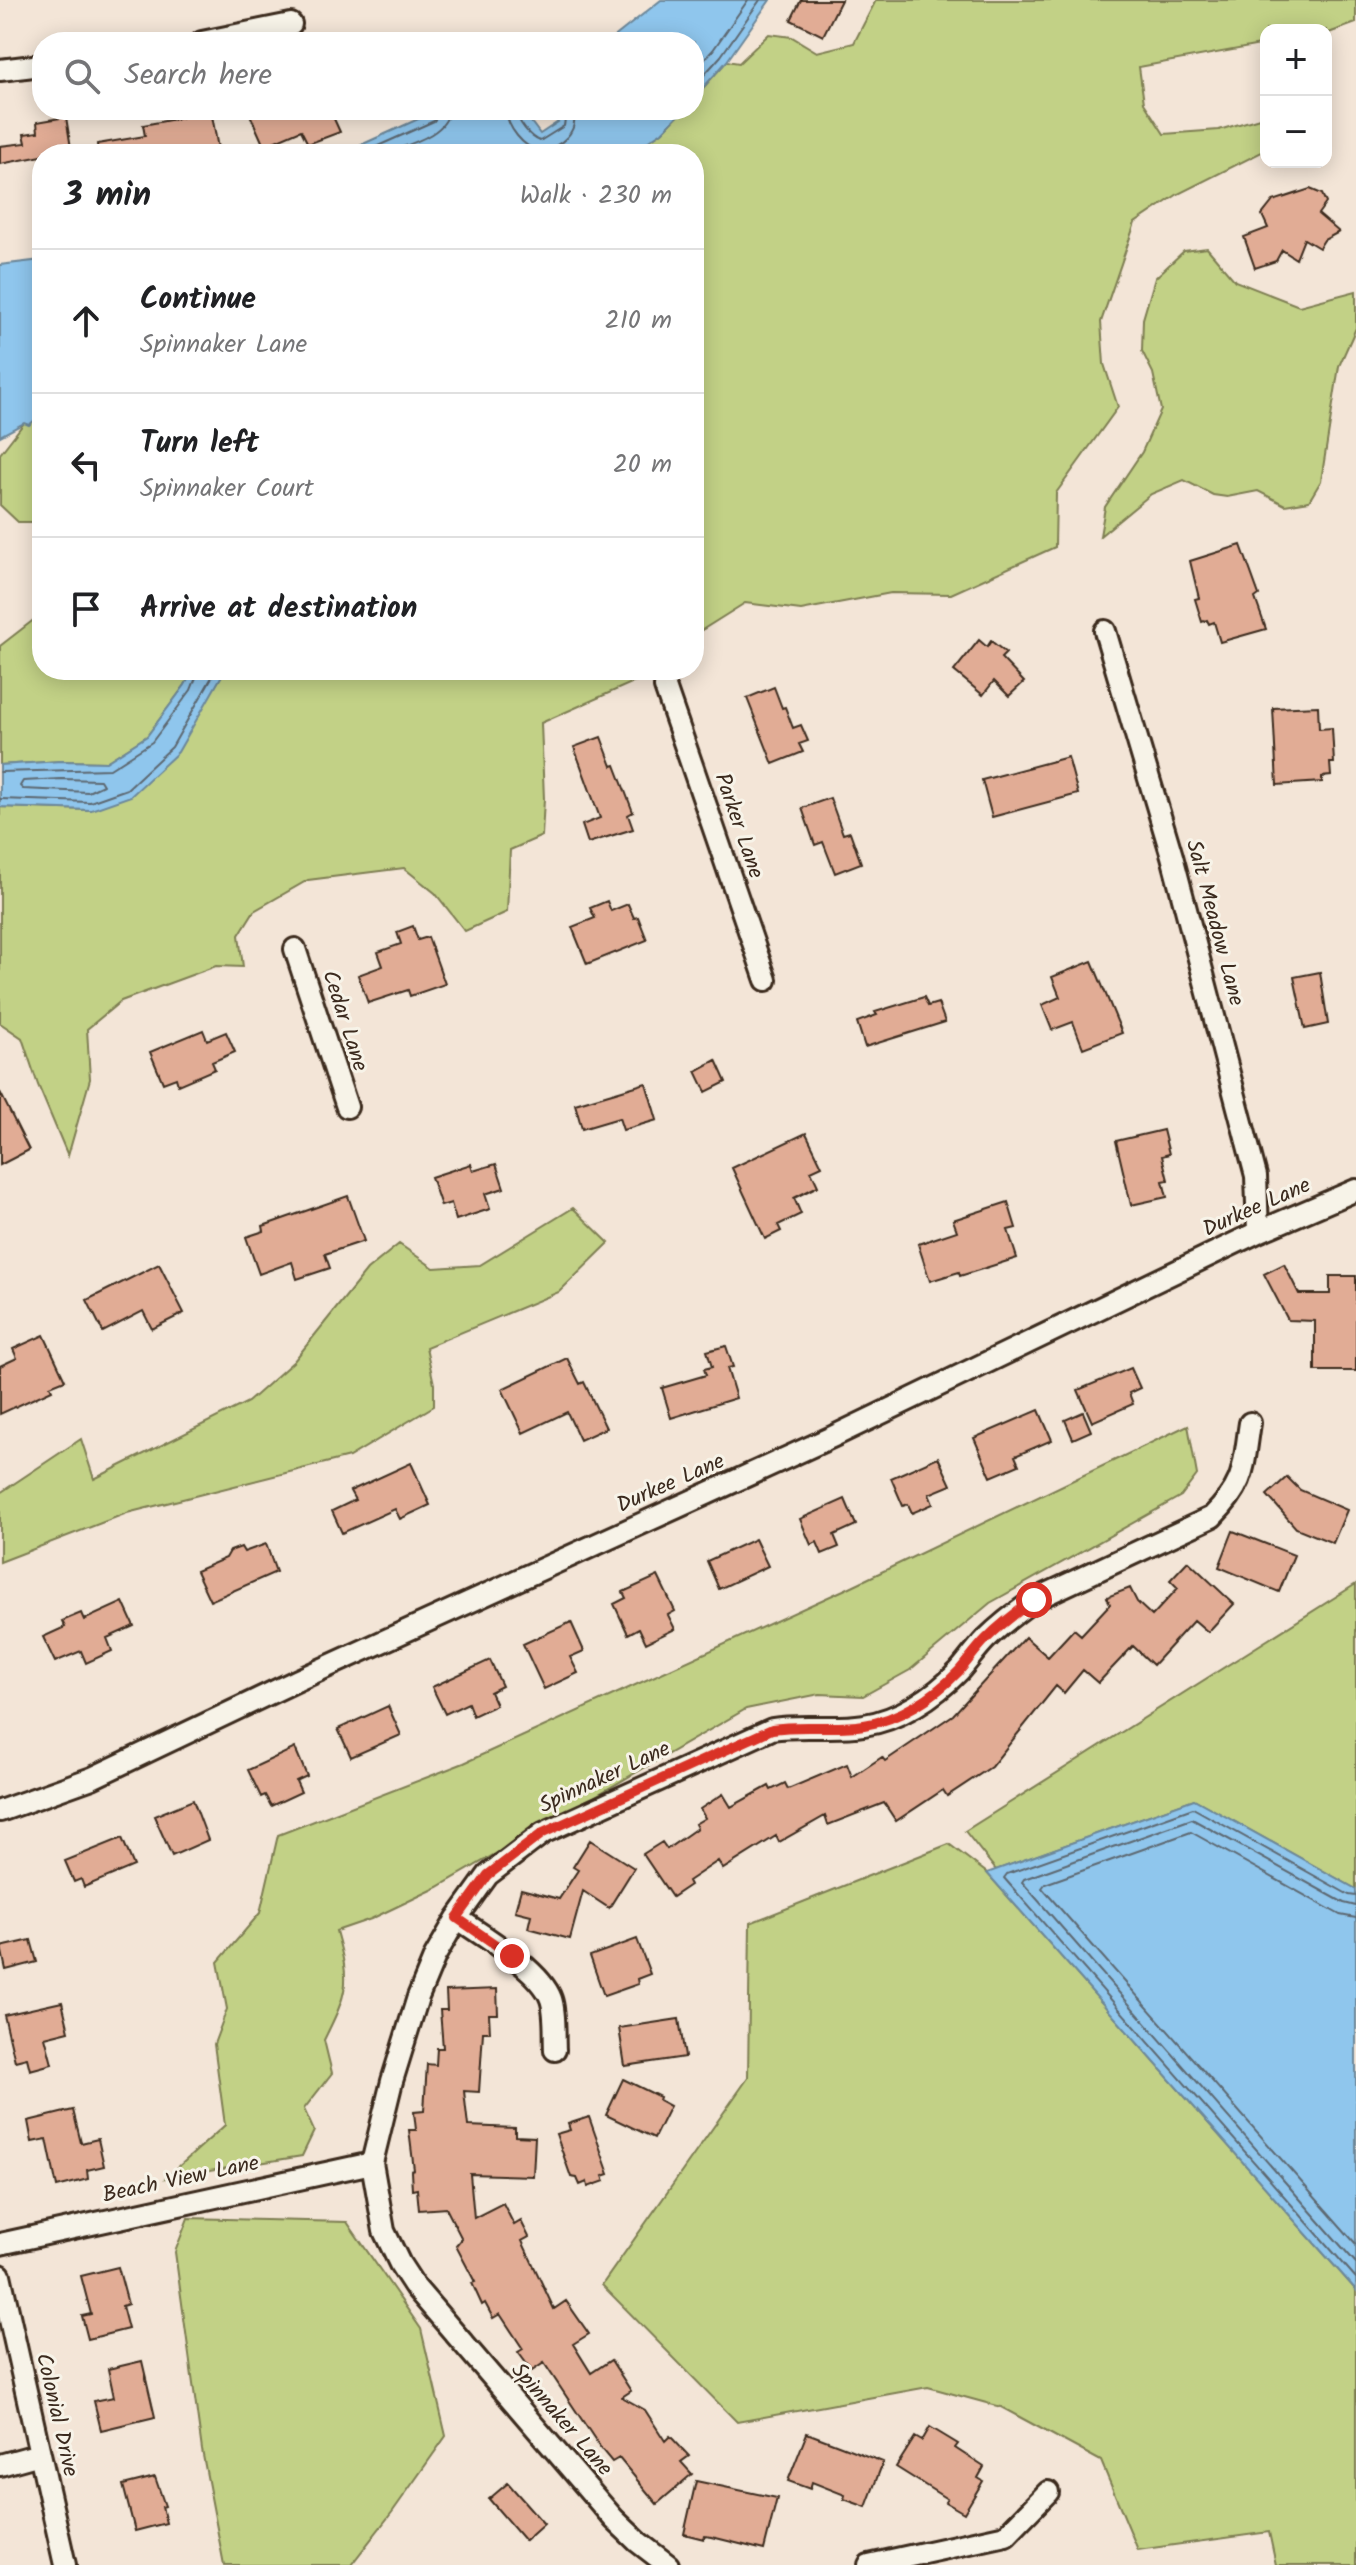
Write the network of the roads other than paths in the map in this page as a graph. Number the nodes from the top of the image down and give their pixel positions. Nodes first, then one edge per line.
1 (291, 24) dead end
2 (251, 32) edge
3 (32, 66) edge
4 (0, 70) edge
5 (1105, 631) dead end
6 (665, 687) dead end
7 (295, 949) dead end
8 (766, 980) dead end
9 (347, 1107) dead end
10 (1356, 1190) edge
11 (1258, 1232) junction
12 (1250, 1423) dead end
13 (0, 1811) edge
14 (457, 1918) junction
15 (555, 2050) dead end
16 (372, 2163) junction
17 (0, 2244) edge
18 (0, 2275) edge
19 (40, 2454) junction
20 (0, 2465) edge
21 (1048, 2492) dead end
22 (65, 2565) edge
23 (668, 2565) edge
24 (869, 2565) edge

1 - 2 street
3 - 4 street
5 - 11 street, Salt Meadow Lane
6 - 8 street, Parker Lane
7 - 9 street, Cedar Lane
10 - 11 street, Durkee Lane
11 - 13 street, Durkee Lane
12 - 14 street, Spinnaker Lane
14 - 15 street
14 - 16 street, Spinnaker Lane
16 - 17 street, Beach View Lane
16 - 23 street, Spinnaker Lane
18 - 19 street, Colonial Drive
19 - 20 street
19 - 22 street, Colonial Drive
21 - 24 street

